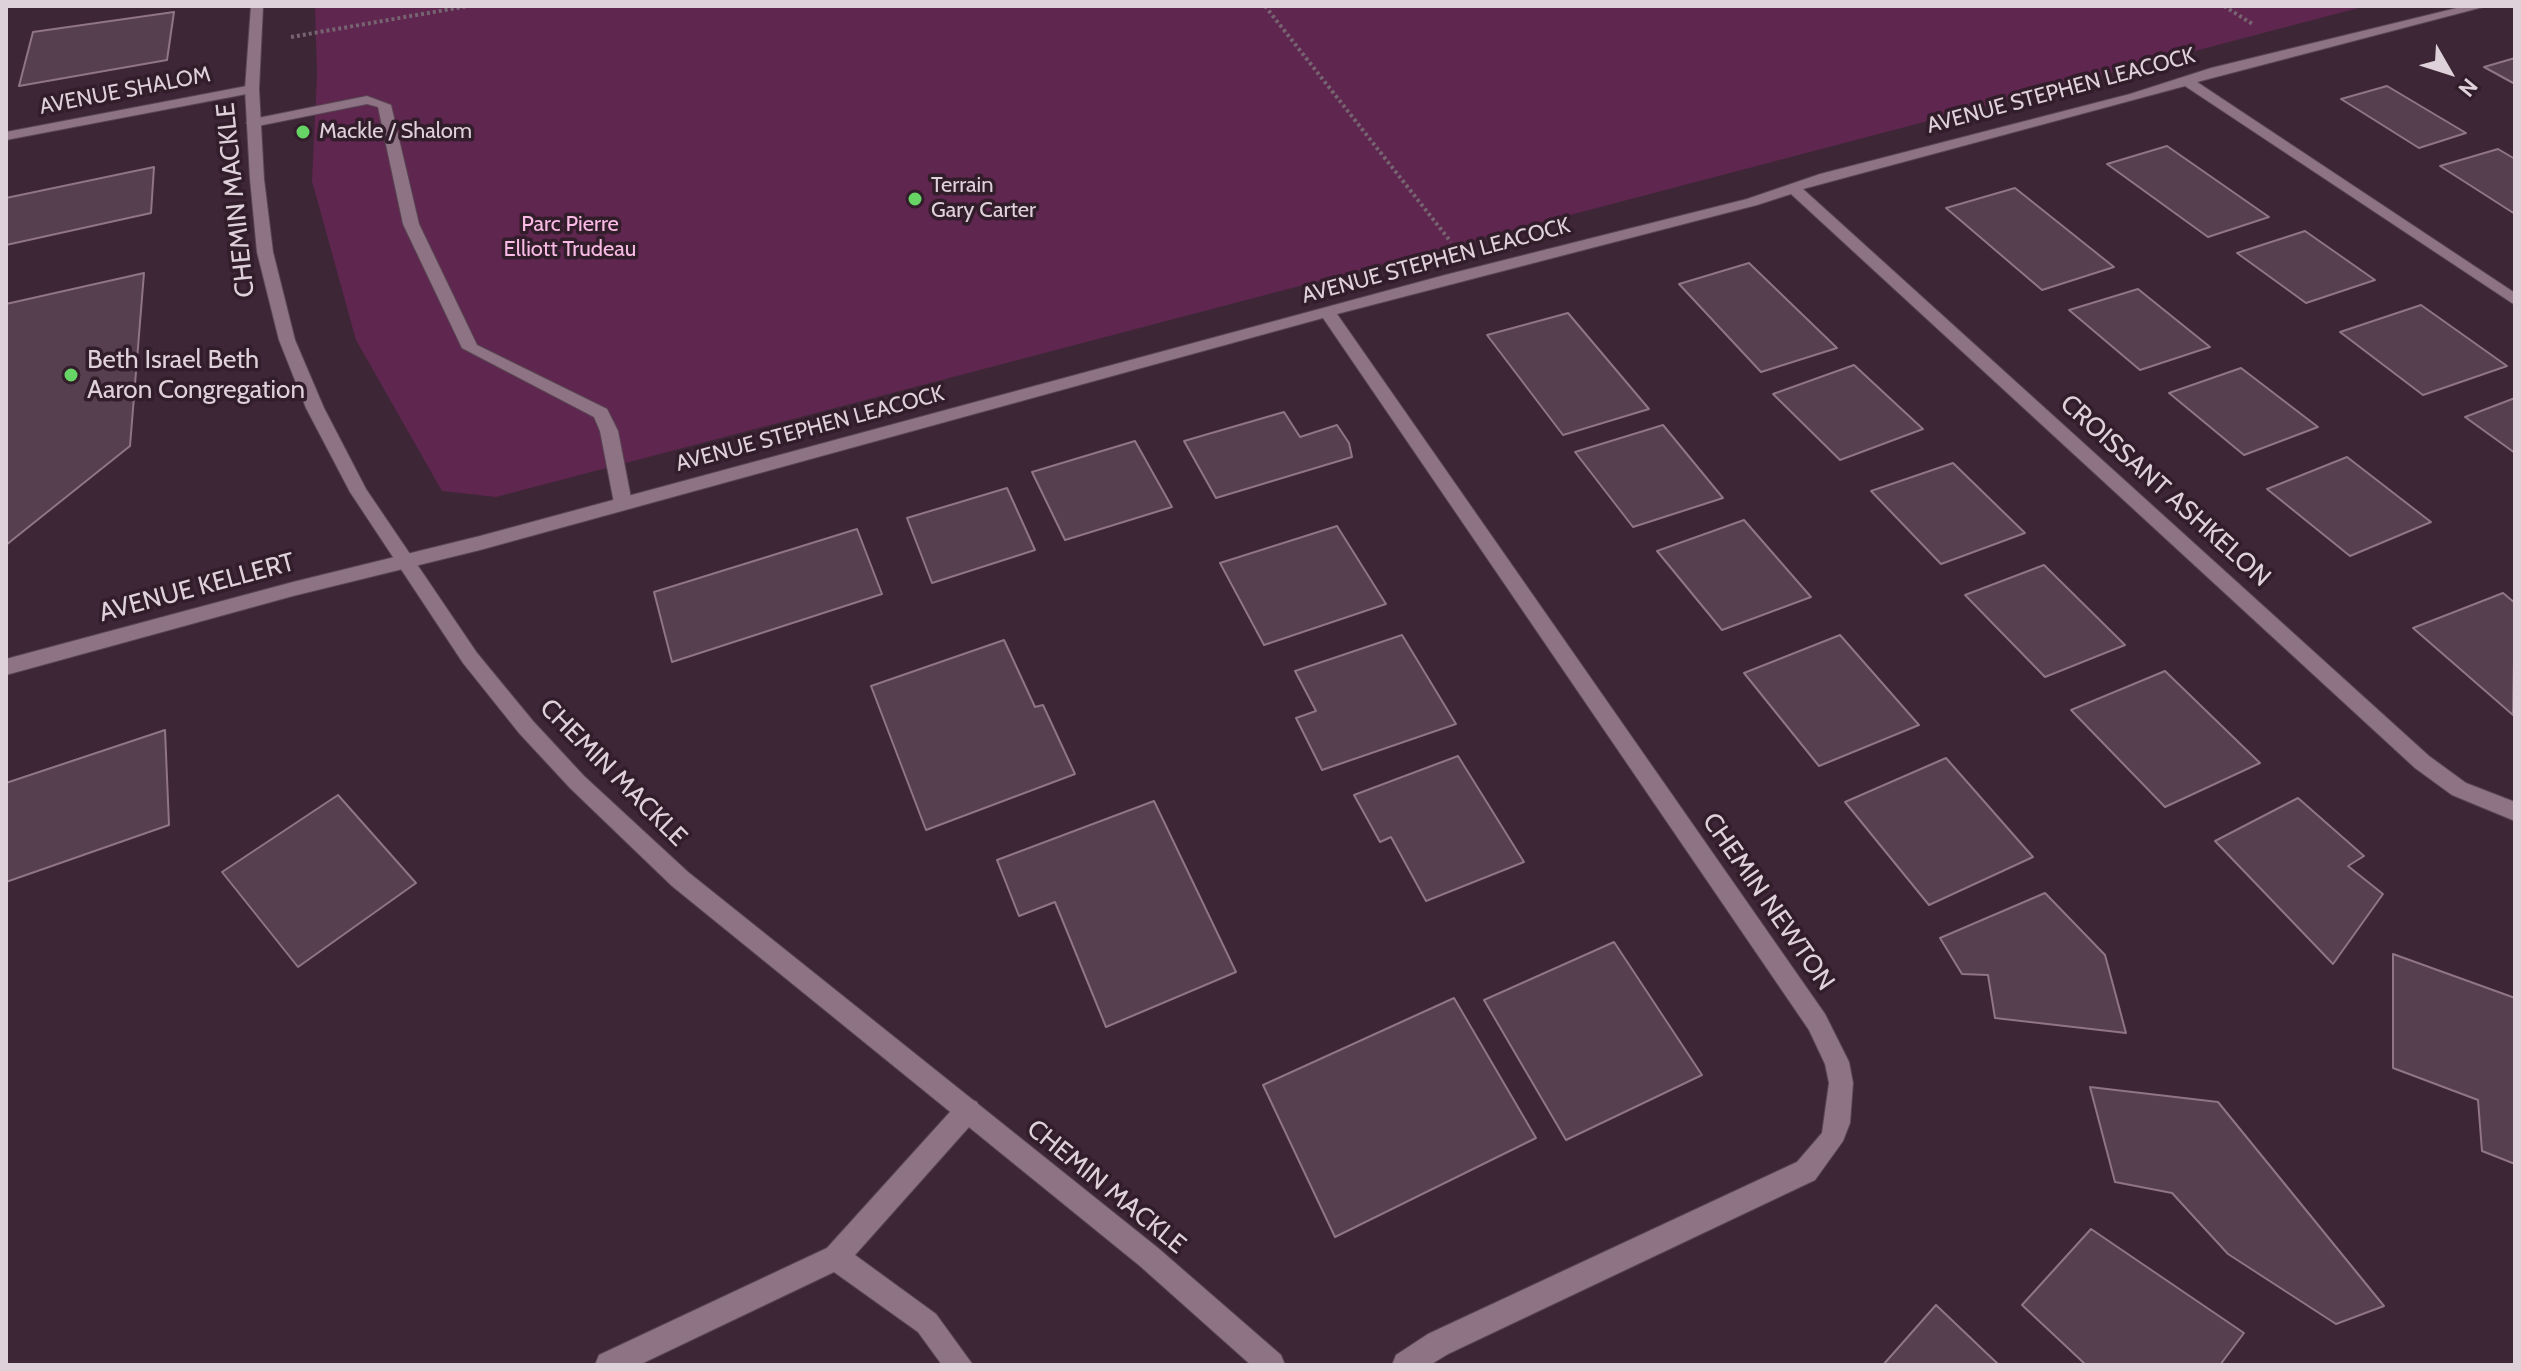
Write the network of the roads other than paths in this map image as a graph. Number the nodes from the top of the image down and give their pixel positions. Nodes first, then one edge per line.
1 (257, 6) edge
2 (2481, 6) edge
3 (2187, 81) junction
4 (252, 89) junction
5 (253, 123) junction
6 (6, 136) edge
7 (1793, 188) junction
8 (2515, 300) edge
9 (1327, 312) junction
10 (623, 503) junction
11 (403, 561) junction
12 (6, 667) edge
13 (2515, 812) edge
14 (968, 1110) junction
15 (836, 1257) junction
16 (609, 1365) edge
17 (959, 1365) edge
18 (1271, 1365) edge
19 (1406, 1365) edge

1 - 4 street, CHEMIN MACKLE
2 - 3 street, AVENUE STEPHEN LEACOCK
3 - 7 street, AVENUE STEPHEN LEACOCK
3 - 8 street
4 - 5 street, CHEMIN MACKLE
4 - 6 street, AVENUE SHALOM
5 - 10 street
5 - 11 street, CHEMIN MACKLE
7 - 9 street, AVENUE STEPHEN LEACOCK
7 - 13 street, CROISSANT ASHKELON
9 - 10 street, AVENUE STEPHEN LEACOCK
9 - 19 street, CHEMIN NEWTON
10 - 11 street, AVENUE STEPHEN LEACOCK
11 - 12 street, AVENUE KELLERT
11 - 14 street, CHEMIN MACKLE
14 - 15 street
14 - 18 street, CHEMIN MACKLE
15 - 16 street
15 - 17 street

